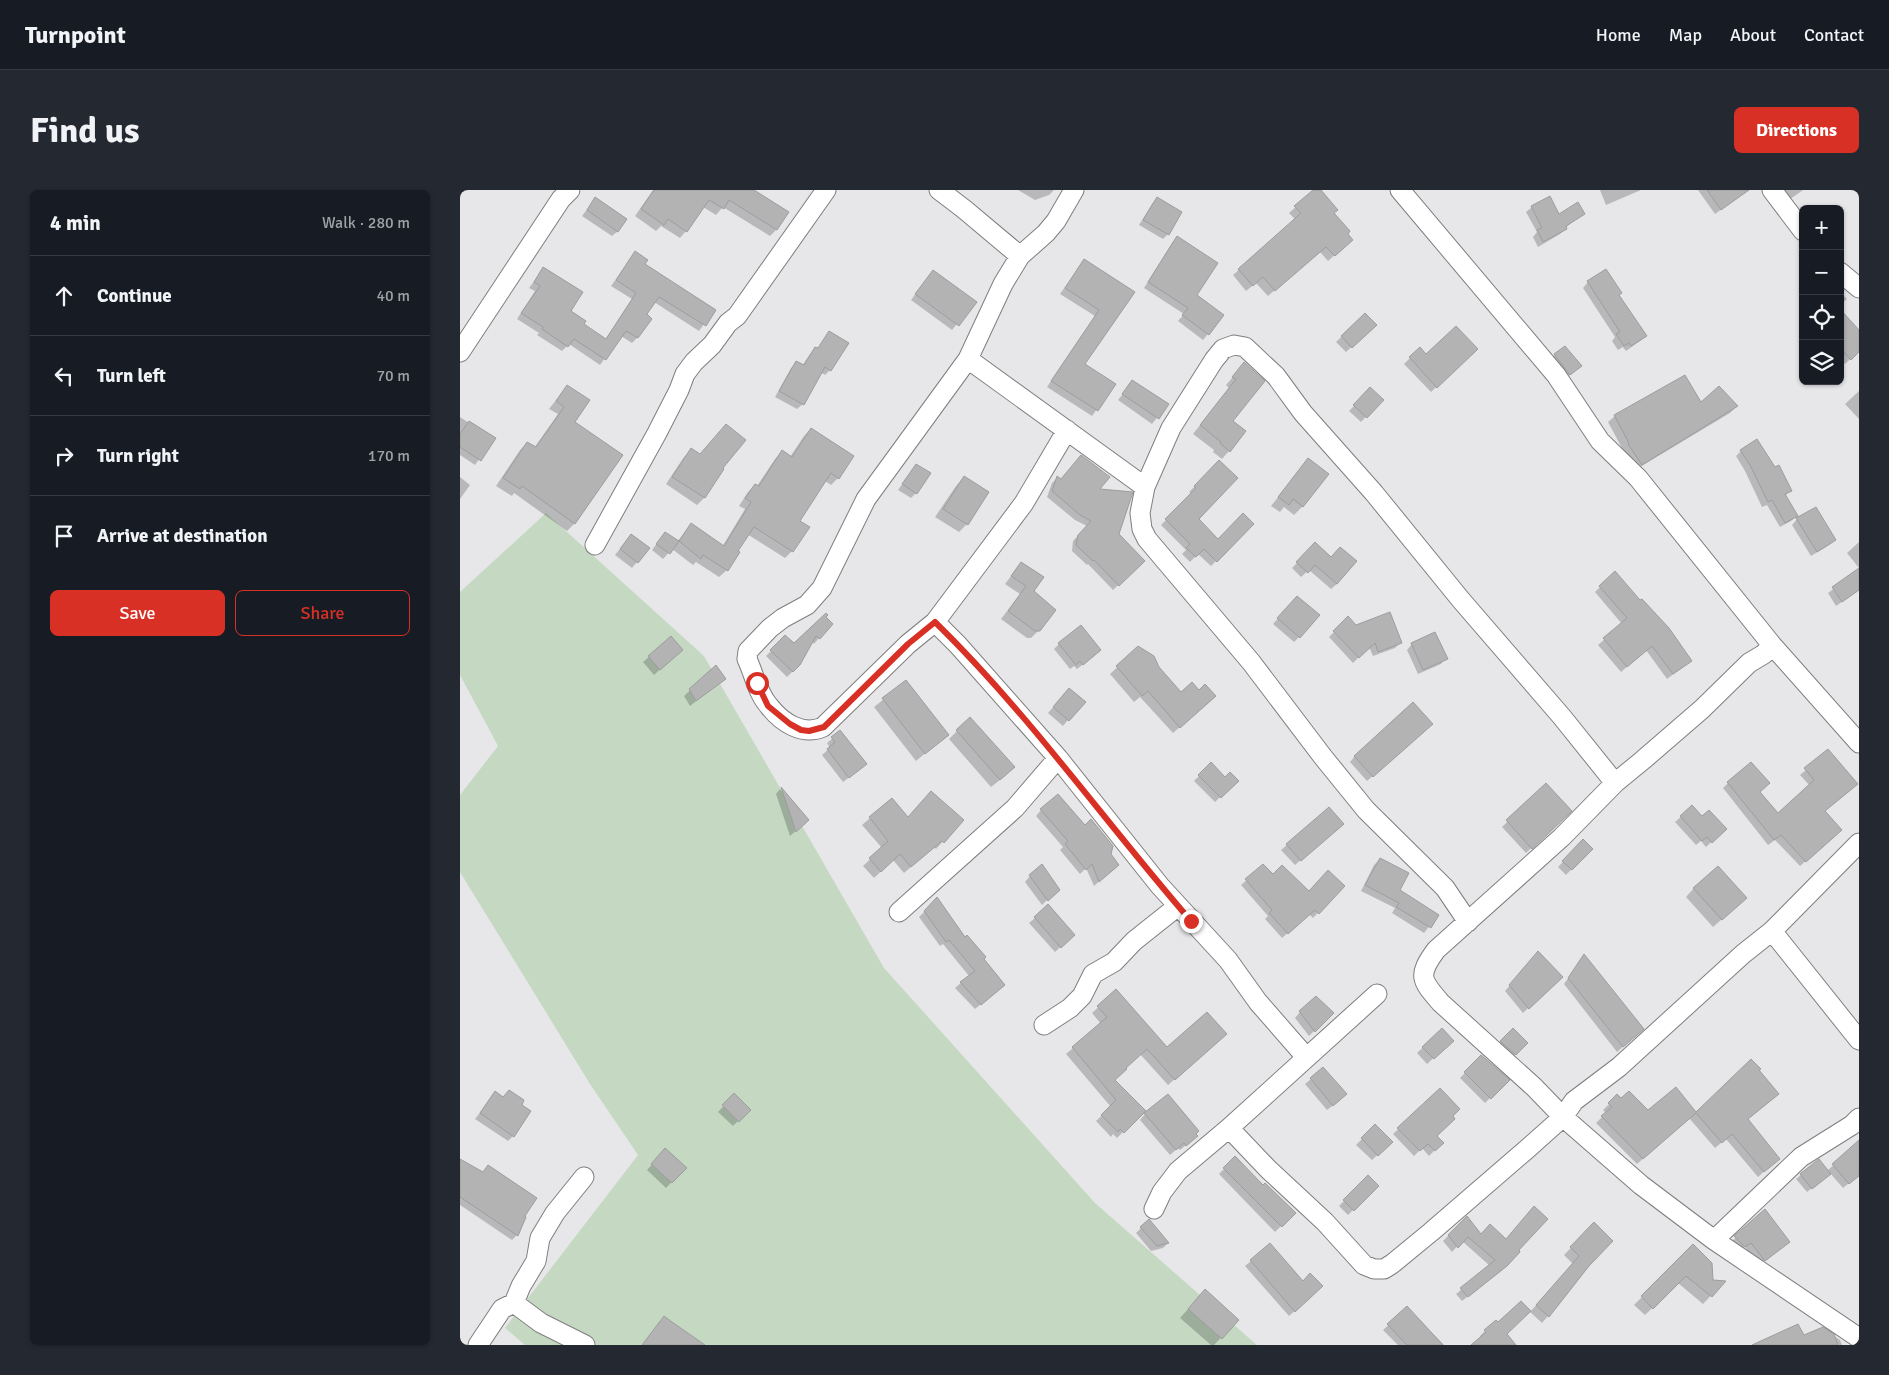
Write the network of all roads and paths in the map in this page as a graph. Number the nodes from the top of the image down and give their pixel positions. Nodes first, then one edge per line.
1 (570, 190) edge
2 (826, 190) edge
3 (939, 190) edge
4 (1074, 190) edge
5 (1400, 190) edge
6 (1772, 190) edge
7 (1799, 226) edge
8 (1020, 256) junction
9 (1844, 275) edge
10 (1858, 287) edge
11 (460, 352) edge
12 (968, 358) junction
13 (1067, 430) junction
14 (1145, 487) junction
15 (595, 546) dead end
16 (935, 622) junction
17 (1772, 645) junction
18 (1859, 743) edge
19 (1058, 758) junction
20 (1615, 783) junction
21 (1859, 842) edge
22 (1178, 906) junction
23 (899, 912) dead end
24 (1468, 922) junction
25 (1772, 931) junction
26 (1377, 994) dead end
27 (1044, 1025) dead end
28 (1859, 1040) edge
29 (1306, 1058) junction
30 (1563, 1117) junction
31 (1859, 1118) edge
32 (1229, 1128) junction
33 (584, 1177) dead end
34 (1154, 1209) dead end
35 (1714, 1240) junction
36 (514, 1303) junction
37 (1859, 1338) edge
38 (478, 1345) edge
39 (585, 1345) edge

1 - 11 street
2 - 15 street
3 - 8 street
4 - 8 street
5 - 17 street
6 - 7 street
8 - 12 street
9 - 10 street
12 - 13 street
12 - 16 street
13 - 14 street
13 - 16 street
14 - 20 street
14 - 24 street
16 - 19 street
17 - 18 street
17 - 20 street
19 - 22 street
19 - 23 street
20 - 24 street
21 - 25 street
22 - 27 street
22 - 29 street
24 - 30 street
25 - 28 street
25 - 30 street
26 - 29 street
29 - 32 street
30 - 32 street
30 - 35 street
31 - 35 street
32 - 34 street
33 - 36 street
35 - 37 street
36 - 38 street
36 - 39 street

